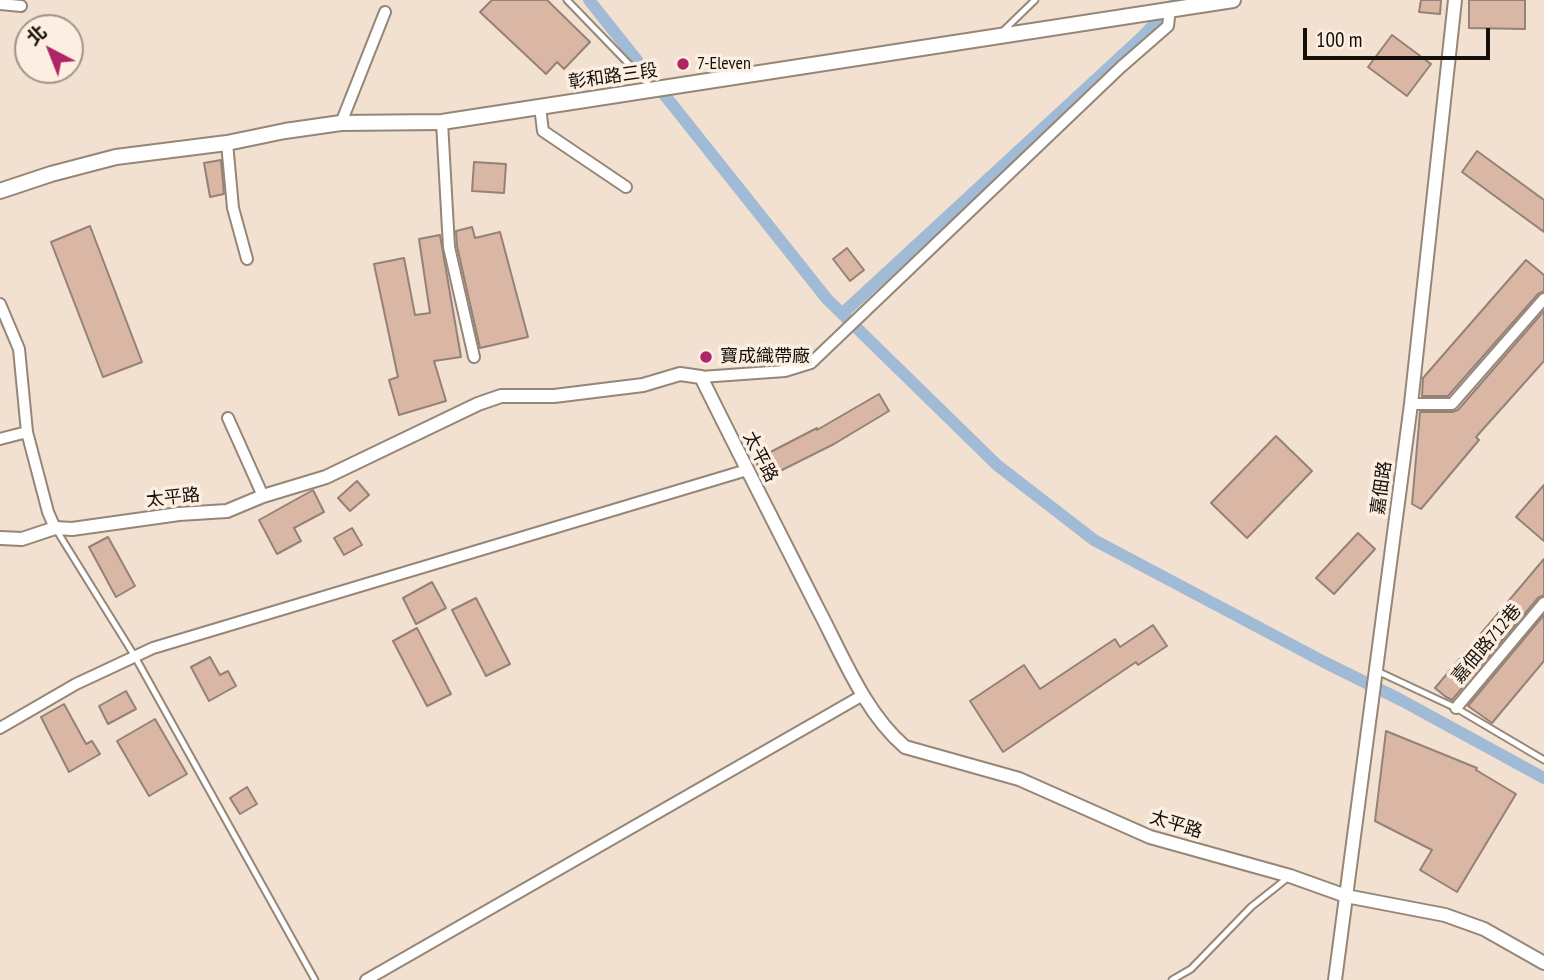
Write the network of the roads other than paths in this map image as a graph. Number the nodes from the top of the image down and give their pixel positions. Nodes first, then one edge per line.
1 (567, 0) edge
2 (1035, 0) edge
3 (1233, 0) edge
4 (1455, 0) edge
5 (0, 4) edge
6 (21, 6) dead end
7 (1159, 10) junction
8 (385, 12) dead end
9 (996, 37) junction
10 (654, 90) junction
11 (540, 107) junction
12 (442, 122) junction
13 (341, 123) junction
14 (228, 143) junction
15 (626, 187) dead end
16 (0, 190) edge
17 (247, 259) dead end
18 (1544, 299) edge
19 (0, 304) edge
20 (474, 357) dead end
21 (701, 377) junction
22 (1411, 404) junction
23 (228, 418) dead end
24 (27, 432) junction
25 (0, 439) edge
26 (747, 470) junction
27 (263, 496) junction
28 (55, 528) junction
29 (0, 538) edge
30 (1544, 603) edge
31 (134, 655) junction
32 (1375, 670) junction
33 (863, 695) junction
34 (1456, 708) junction
35 (0, 728) edge
36 (1544, 760) edge
37 (1290, 876) junction
38 (1346, 896) junction
39 (1544, 963) edge
40 (315, 980) edge
41 (366, 980) edge
42 (1172, 980) edge
43 (1335, 980) edge

1 - 10 lane
2 - 9 lane
3 - 7 main road, 彰和路三段
4 - 22 street, 嘉佃路
5 - 6 street
7 - 9 main road, 彰和路三段
7 - 21 street
8 - 13 street
9 - 10 main road, 彰和路三段
10 - 11 main road, 彰和路三段
11 - 12 main road, 彰和路三段
11 - 15 street
12 - 13 main road, 彰和路三段
12 - 20 street
13 - 14 main road, 彰和路三段
14 - 16 main road, 彰和路三段
14 - 17 street
18 - 22 street
19 - 24 street
21 - 26 street, 太平路
21 - 27 street, 太平路
22 - 32 street, 嘉佃路
23 - 27 street
24 - 25 street
24 - 28 street
26 - 31 street
26 - 33 street, 太平路
27 - 28 street, 太平路
28 - 29 street, 太平路
28 - 31 lane
30 - 34 street, 嘉佃路712巷
31 - 35 street
31 - 40 lane
32 - 34 lane
32 - 38 street, 嘉佃路
33 - 37 street, 太平路
33 - 41 street
34 - 36 lane
37 - 38 street, 太平路
37 - 42 lane
38 - 39 street, 太平路
38 - 43 street, 嘉佃路

